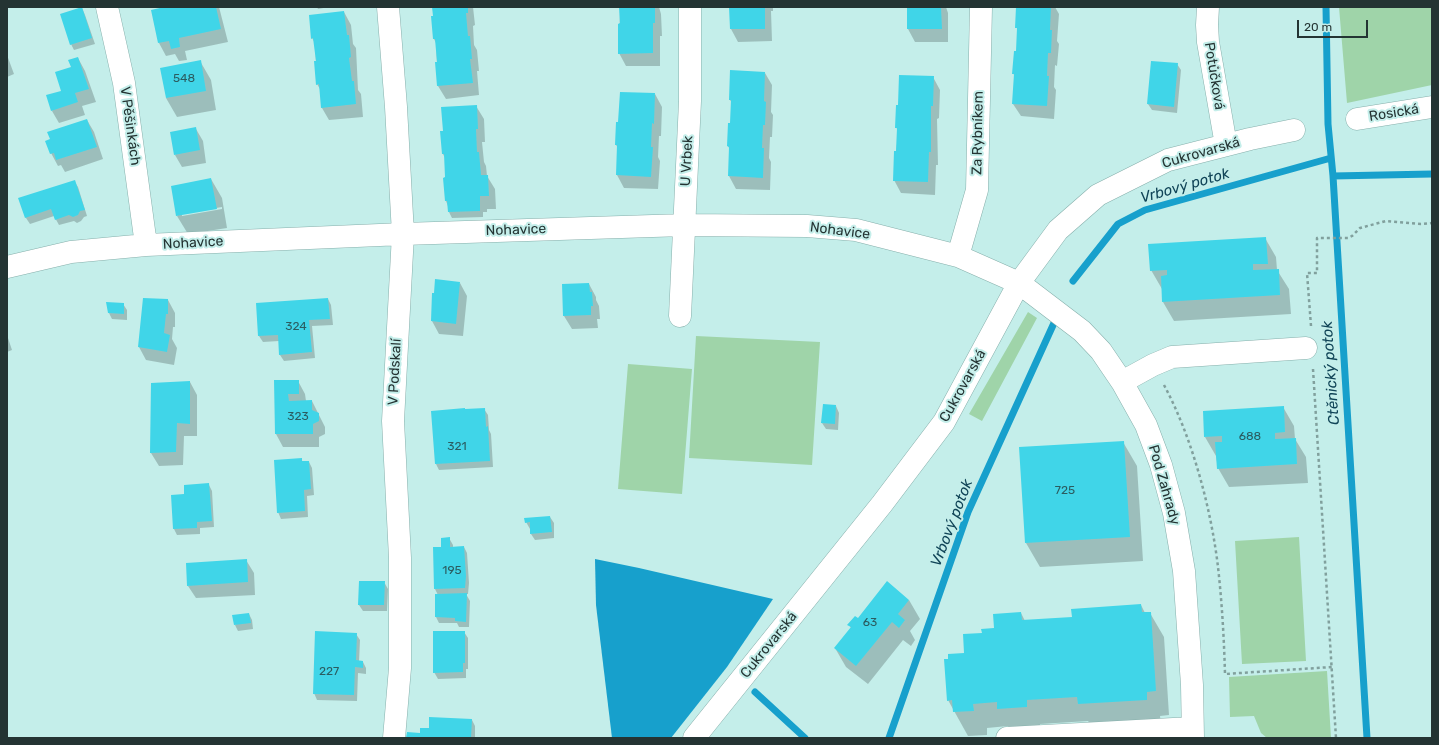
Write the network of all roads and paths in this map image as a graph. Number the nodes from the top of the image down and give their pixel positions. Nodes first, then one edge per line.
1 (107, 7) edge
2 (388, 7) edge
3 (690, 7) edge
4 (981, 7) edge
5 (1208, 7) edge
6 (1432, 107) edge
7 (1357, 119) dead end
8 (1294, 130) dead end
9 (1226, 145) junction
10 (1432, 223) edge
11 (684, 225) junction
12 (403, 234) junction
13 (146, 245) junction
14 (958, 256) junction
15 (7, 267) edge
16 (1019, 283) junction
17 (680, 316) dead end
18 (1310, 348) junction
19 (1122, 382) junction
20 (1332, 667) junction
21 (1225, 674) dead end
22 (1193, 733) edge
23 (394, 738) edge
24 (694, 738) edge
25 (1007, 738) edge
26 (1336, 738) edge

1 - 13 street, V Pěšinkách
2 - 12 street, V Podskalí
3 - 11 street, U Vrbek
4 - 14 street, Za Rybníkem
5 - 9 street, Potůčková
6 - 7 street, Rosická
8 - 9 street, Cukrovarská
9 - 16 street, Cukrovarská
10 - 18 path
11 - 12 street, Nohavice
11 - 14 street, Nohavice
11 - 17 street, U Vrbek
12 - 13 street, Nohavice
12 - 23 street, V Podskalí
13 - 15 street, Nohavice
14 - 16 street, Nohavice
16 - 19 street, Pod Zahrady
16 - 24 street, Cukrovarská
18 - 19 street
18 - 20 path
19 - 22 street, Pod Zahrady
20 - 21 path
20 - 26 path
22 - 25 street

